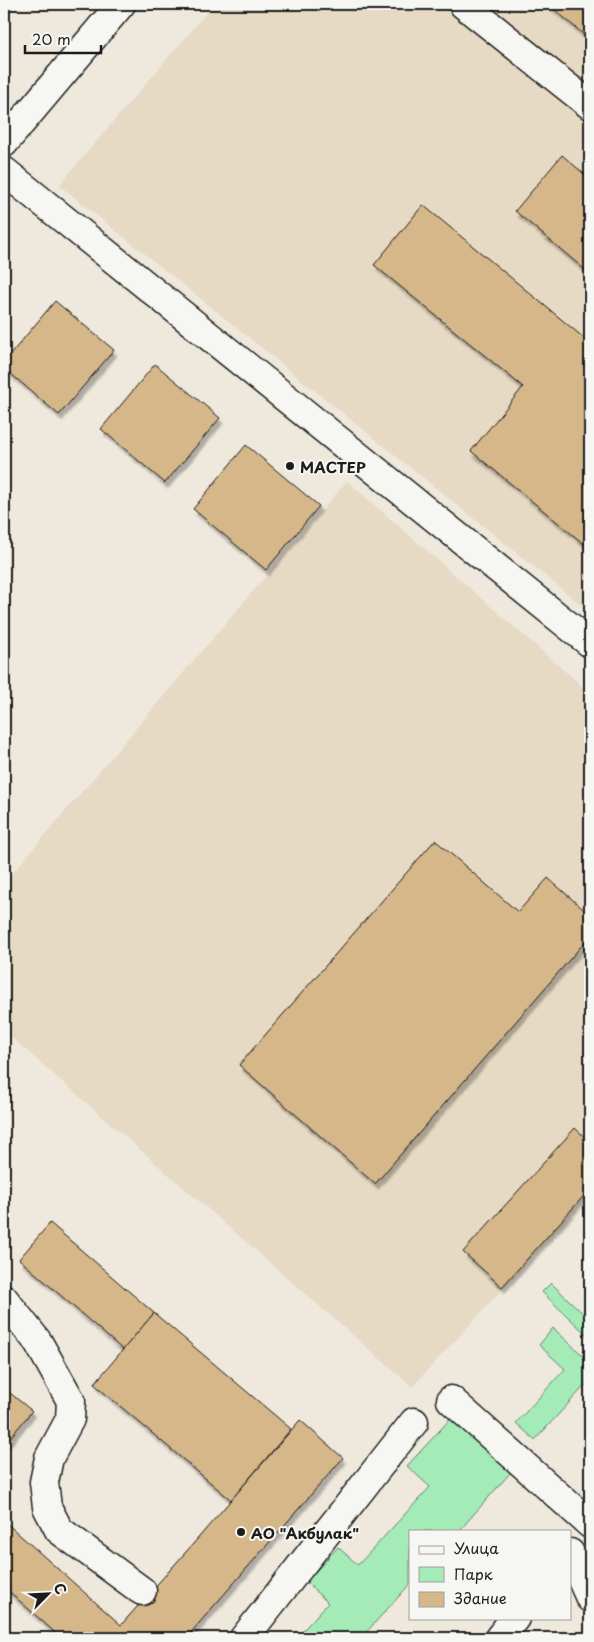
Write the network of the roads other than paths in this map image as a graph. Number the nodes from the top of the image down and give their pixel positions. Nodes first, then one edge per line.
1 (121, 4) edge
2 (463, 4) edge
3 (590, 106) edge
4 (7, 133) edge
5 (4, 171) edge
6 (590, 643) edge
7 (4, 1299) edge
8 (451, 1400) dead end
9 (414, 1422) dead end
10 (590, 1524) edge
11 (590, 1528) edge
12 (572, 1550) edge
13 (572, 1558) edge
14 (142, 1591) dead end
15 (590, 1598) edge
16 (513, 1620) edge
17 (244, 1638) edge
18 (499, 1638) edge

1 - 4 street
2 - 3 street
5 - 6 street
7 - 14 street
8 - 10 street
9 - 17 street
11 - 12 street
13 - 15 street
16 - 18 street

